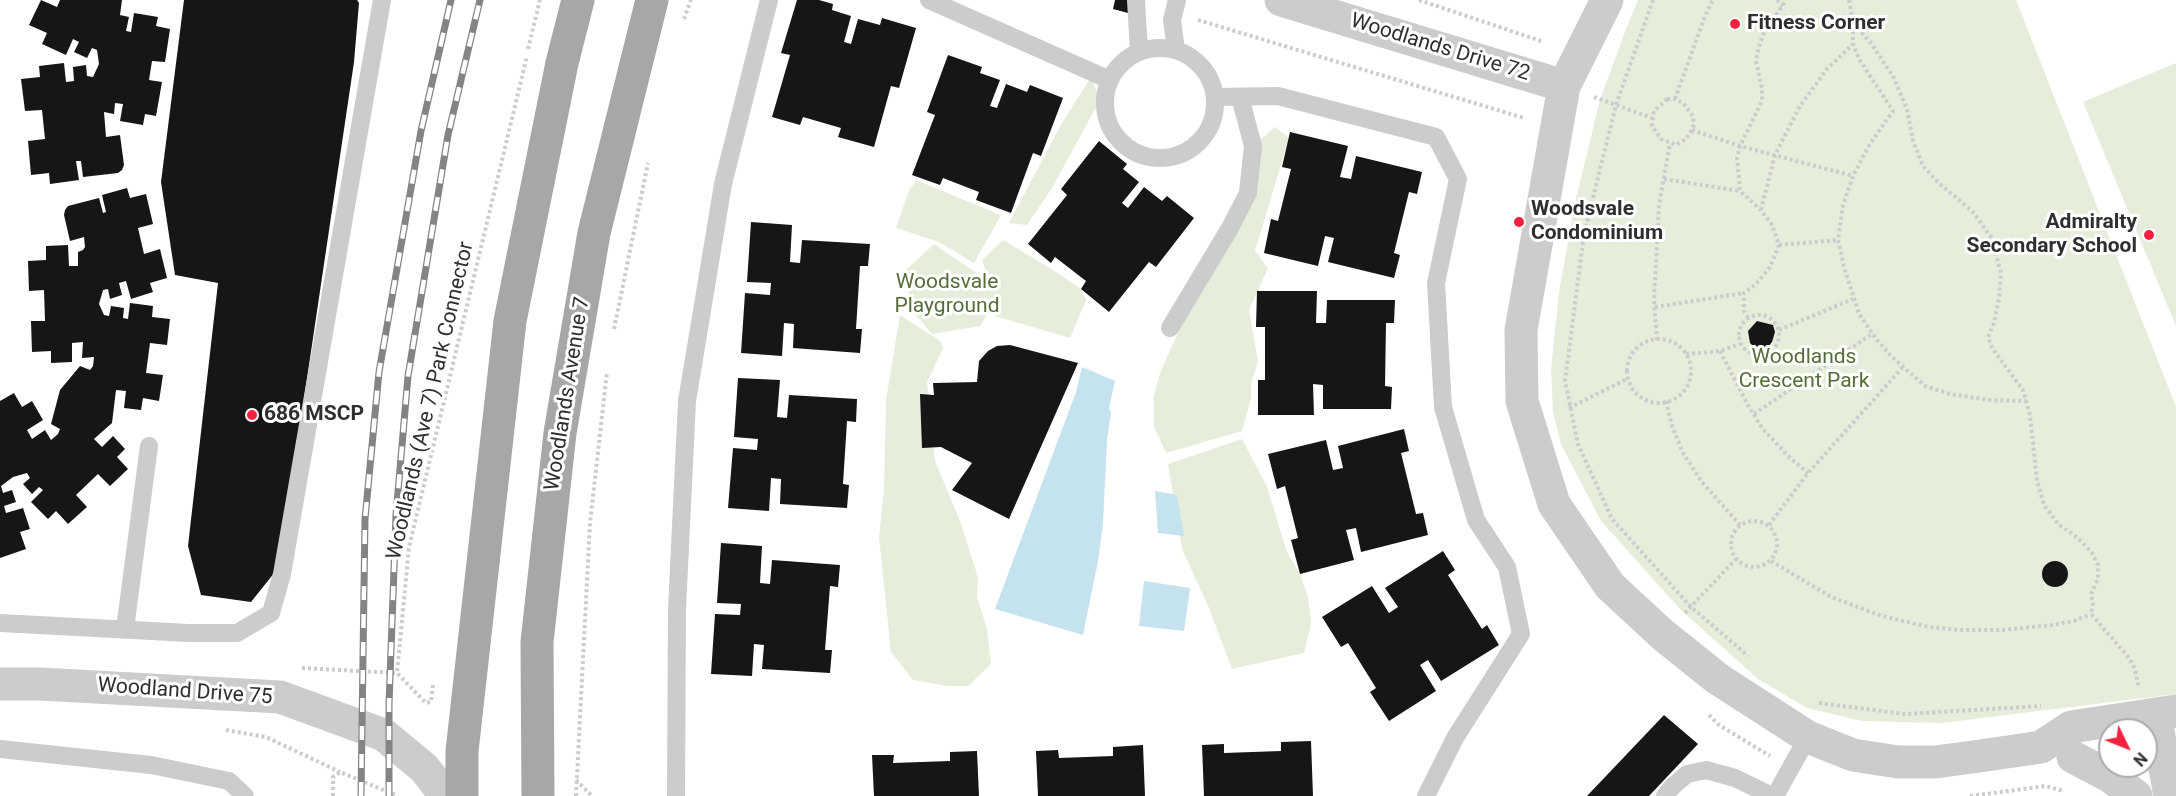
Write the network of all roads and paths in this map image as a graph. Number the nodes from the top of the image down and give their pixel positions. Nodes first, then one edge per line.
1 (382, 0) edge
2 (540, 0) edge
3 (578, 0) edge
4 (652, 0) edge
5 (691, 0) edge
6 (769, 0) edge
7 (929, 0) edge
8 (1136, 0) edge
9 (1419, 0) edge
10 (1607, 0) edge
11 (1653, 0) edge
12 (1713, 0) edge
13 (1777, 0) edge
14 (1786, 0) edge
15 (1849, 0) edge
16 (1294, 2) edge
17 (1783, 6) junction
18 (1175, 7) edge
19 (1853, 23) junction
20 (680, 29) dead end
21 (1853, 44) junction
22 (1176, 50) junction
23 (1139, 52) junction
24 (1110, 80) junction
25 (1549, 82) junction
26 (1215, 97) junction
27 (1240, 97) junction
28 (1675, 99) junction
29 (1616, 105) junction
30 (1652, 118) junction
31 (1692, 130) junction
32 (1670, 143) junction
33 (1740, 146) junction
34 (1775, 155) junction
35 (649, 162) dead end
36 (1854, 176) junction
37 (1664, 179) junction
38 (1740, 191) junction
39 (1761, 210) junction
40 (1838, 240) junction
41 (1779, 244) junction
42 (1744, 293) junction
43 (1853, 299) junction
44 (1655, 307) junction
45 (1748, 318) junction
46 (1170, 328) dead end
47 (1779, 330) junction
48 (613, 333) dead end
49 (1872, 334) junction
50 (1657, 340) junction
51 (1740, 344) junction
52 (1720, 351) junction
53 (1686, 354) junction
54 (607, 367) dead end
55 (1902, 368) junction
56 (1627, 379) junction
57 (1666, 401) junction
58 (2026, 401) junction
59 (1569, 408) junction
60 (1754, 414) junction
61 (149, 446) dead end
62 (1808, 473) junction
63 (1740, 525) junction
64 (1769, 525) junction
65 (1736, 559) junction
66 (1771, 561) junction
67 (1690, 607) junction
68 (2091, 614) junction
69 (0, 623) edge
70 (125, 629) junction
71 (1664, 635) junction
72 (1751, 659) dead end
73 (0, 684) edge
74 (1814, 703) dead end
75 (2047, 706) dead end
76 (434, 707) dead end
77 (1702, 709) dead end
78 (2155, 718) edge
79 (2158, 725) edge
80 (2098, 726) edge
81 (221, 729) dead end
82 (1808, 736) junction
83 (2041, 747) junction
84 (0, 749) edge
85 (2098, 754) edge
86 (2073, 757) junction
87 (1790, 768) junction
88 (340, 772) junction
89 (577, 779) junction
90 (569, 785) dead end
91 (2067, 793) dead end
92 (245, 796) edge
93 (333, 796) edge
94 (398, 796) edge
95 (446, 796) edge
96 (462, 796) edge
97 (538, 796) edge
98 (576, 796) edge
99 (592, 796) edge
100 (676, 796) edge
101 (1426, 796) edge
102 (1665, 796) edge
103 (1773, 796) edge
104 (1970, 796) edge
105 (2136, 796) edge
106 (2170, 796) edge

1 - 70 lane
2 - 76 path, Woodlands (Ave 7) Park Connector
3 - 96 main road
4 - 97 main road, Woodlands Avenue 7
5 - 20 path
6 - 100 lane
7 - 24 lane
8 - 23 lane
9 - 25 path
10 - 25 street
11 - 29 path
12 - 28 path
13 - 17 path
14 - 17 path
15 - 19 path
16 - 25 street, Woodlands Drive 72
17 - 33 path
18 - 22 lane
18 - 25 path
19 - 21 path
19 - 58 path
21 - 34 path
21 - 36 path
22 - 23 lane
22 - 26 lane
23 - 24 lane
24 - 26 lane
25 - 29 path
25 - 71 street
26 - 27 lane
27 - 46 lane
27 - 101 lane
28 - 30 path
28 - 31 path
29 - 30 path
29 - 59 path
30 - 32 path
31 - 32 path
31 - 33 path
32 - 37 path
33 - 34 path
33 - 38 path
34 - 36 path
34 - 39 path
35 - 48 path
36 - 40 path
37 - 38 path
37 - 44 path
38 - 39 path
39 - 41 path
40 - 41 path
40 - 43 path
41 - 42 path
42 - 44 path
42 - 45 path
43 - 47 path
43 - 49 path
44 - 50 path
45 - 47 path
45 - 51 path
47 - 51 path
49 - 55 path
49 - 60 path
50 - 53 path
50 - 56 path
51 - 52 path
52 - 53 path
52 - 60 path
53 - 57 path
54 - 89 path
55 - 58 path
55 - 62 path
56 - 57 path
56 - 59 path
57 - 63 path
58 - 68 path
59 - 67 path
60 - 62 path
61 - 70 lane
62 - 64 path
63 - 64 path
63 - 65 path
64 - 66 path
65 - 66 path
65 - 67 path
66 - 68 path
67 - 71 path
67 - 72 path
68 - 78 path
69 - 70 lane
71 - 82 street
73 - 95 street, Woodland Drive 75
74 - 75 path
77 - 87 path
79 - 106 street
80 - 83 street
81 - 88 path
82 - 83 street
82 - 87 lane
83 - 86 street
84 - 92 lane
85 - 86 street
86 - 105 street
87 - 103 lane
88 - 93 path
88 - 94 path
89 - 90 path
89 - 98 path
89 - 99 path
91 - 104 path
102 - 103 lane

